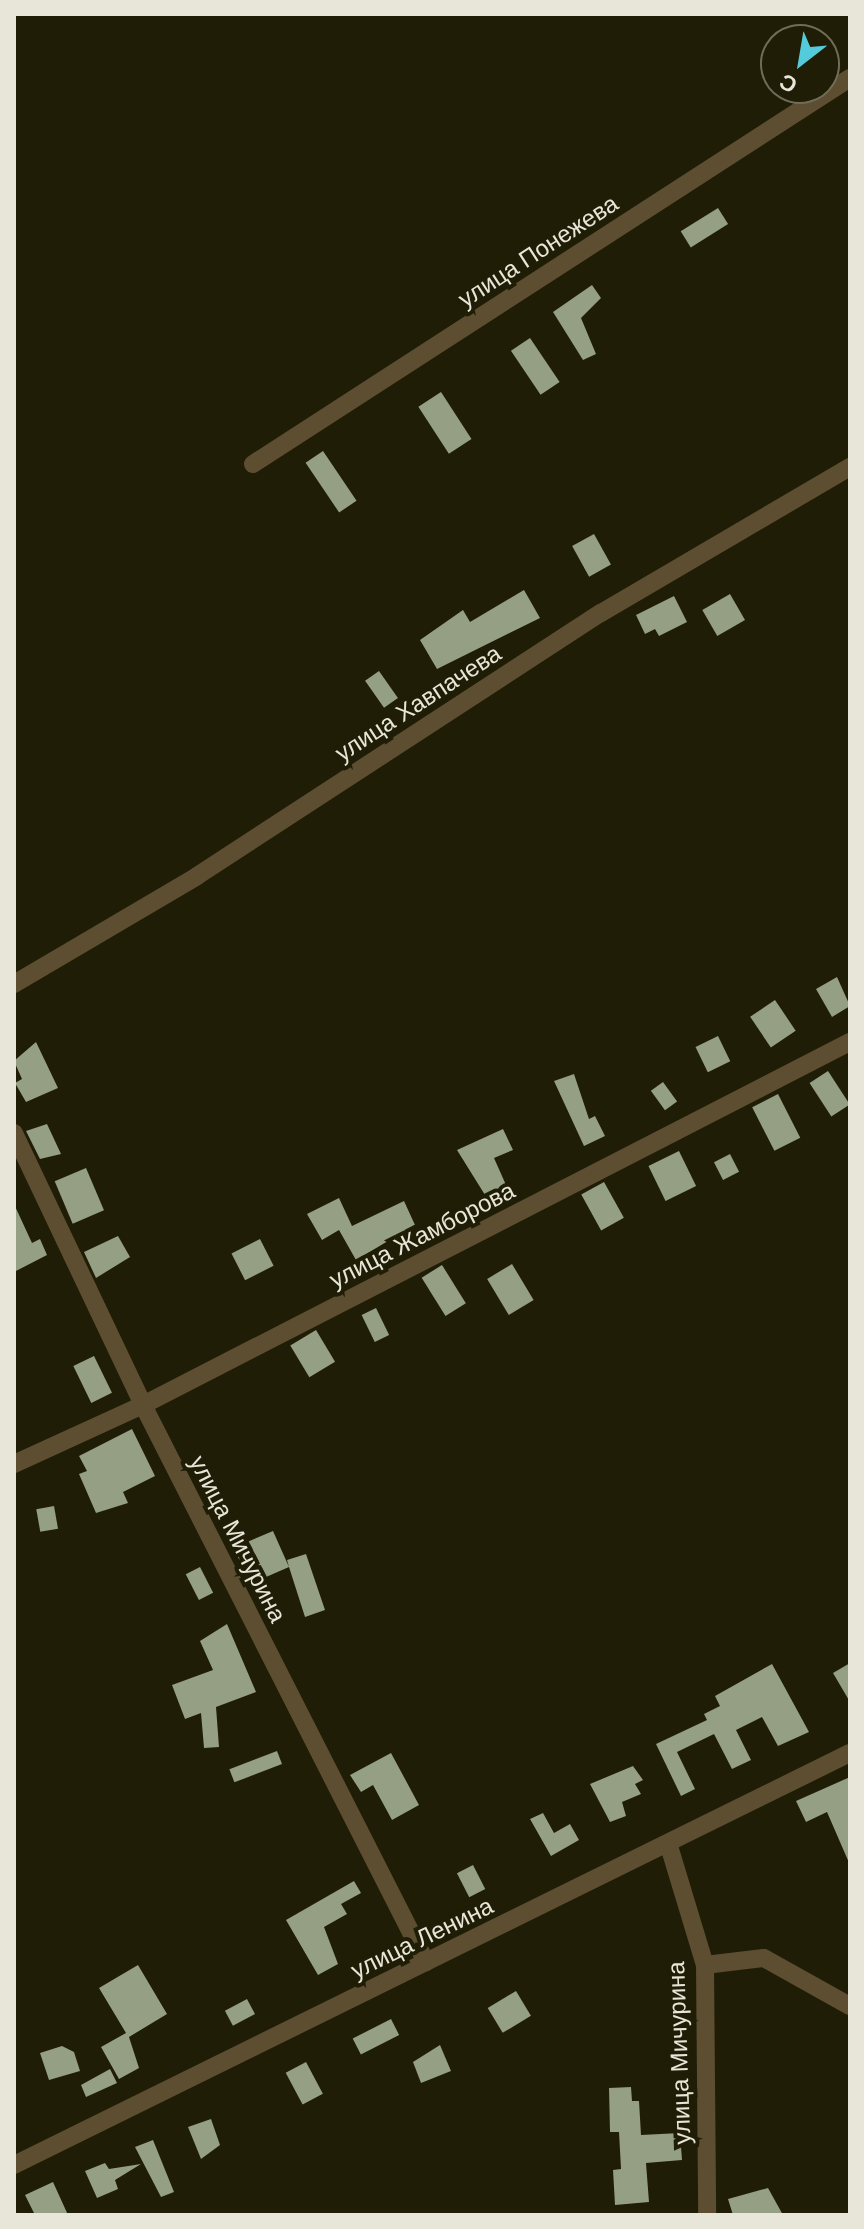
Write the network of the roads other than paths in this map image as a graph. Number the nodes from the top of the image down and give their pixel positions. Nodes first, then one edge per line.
1 (850, 78) edge
2 (253, 464) dead end
3 (850, 467) edge
4 (14, 984) edge
5 (850, 1042) edge
6 (14, 1133) edge
7 (143, 1405) junction
8 (14, 1464) edge
9 (850, 1753) edge
10 (669, 1846) junction
11 (426, 1962) junction
12 (705, 1965) junction
13 (850, 2006) edge
14 (14, 2165) edge
15 (707, 2215) edge

1 - 2 street, улица Понежева
3 - 4 street, улица Хавпачева
5 - 7 street, улица Жамборова
6 - 7 street, улица Мичурина
7 - 8 street, улица Жамборова
7 - 11 street, улица Мичурина
9 - 10 street, улица Ленина
10 - 11 street, улица Ленина
10 - 12 street, улица Мичурина
11 - 14 street, улица Ленина
12 - 13 street
12 - 15 street, улица Мичурина

